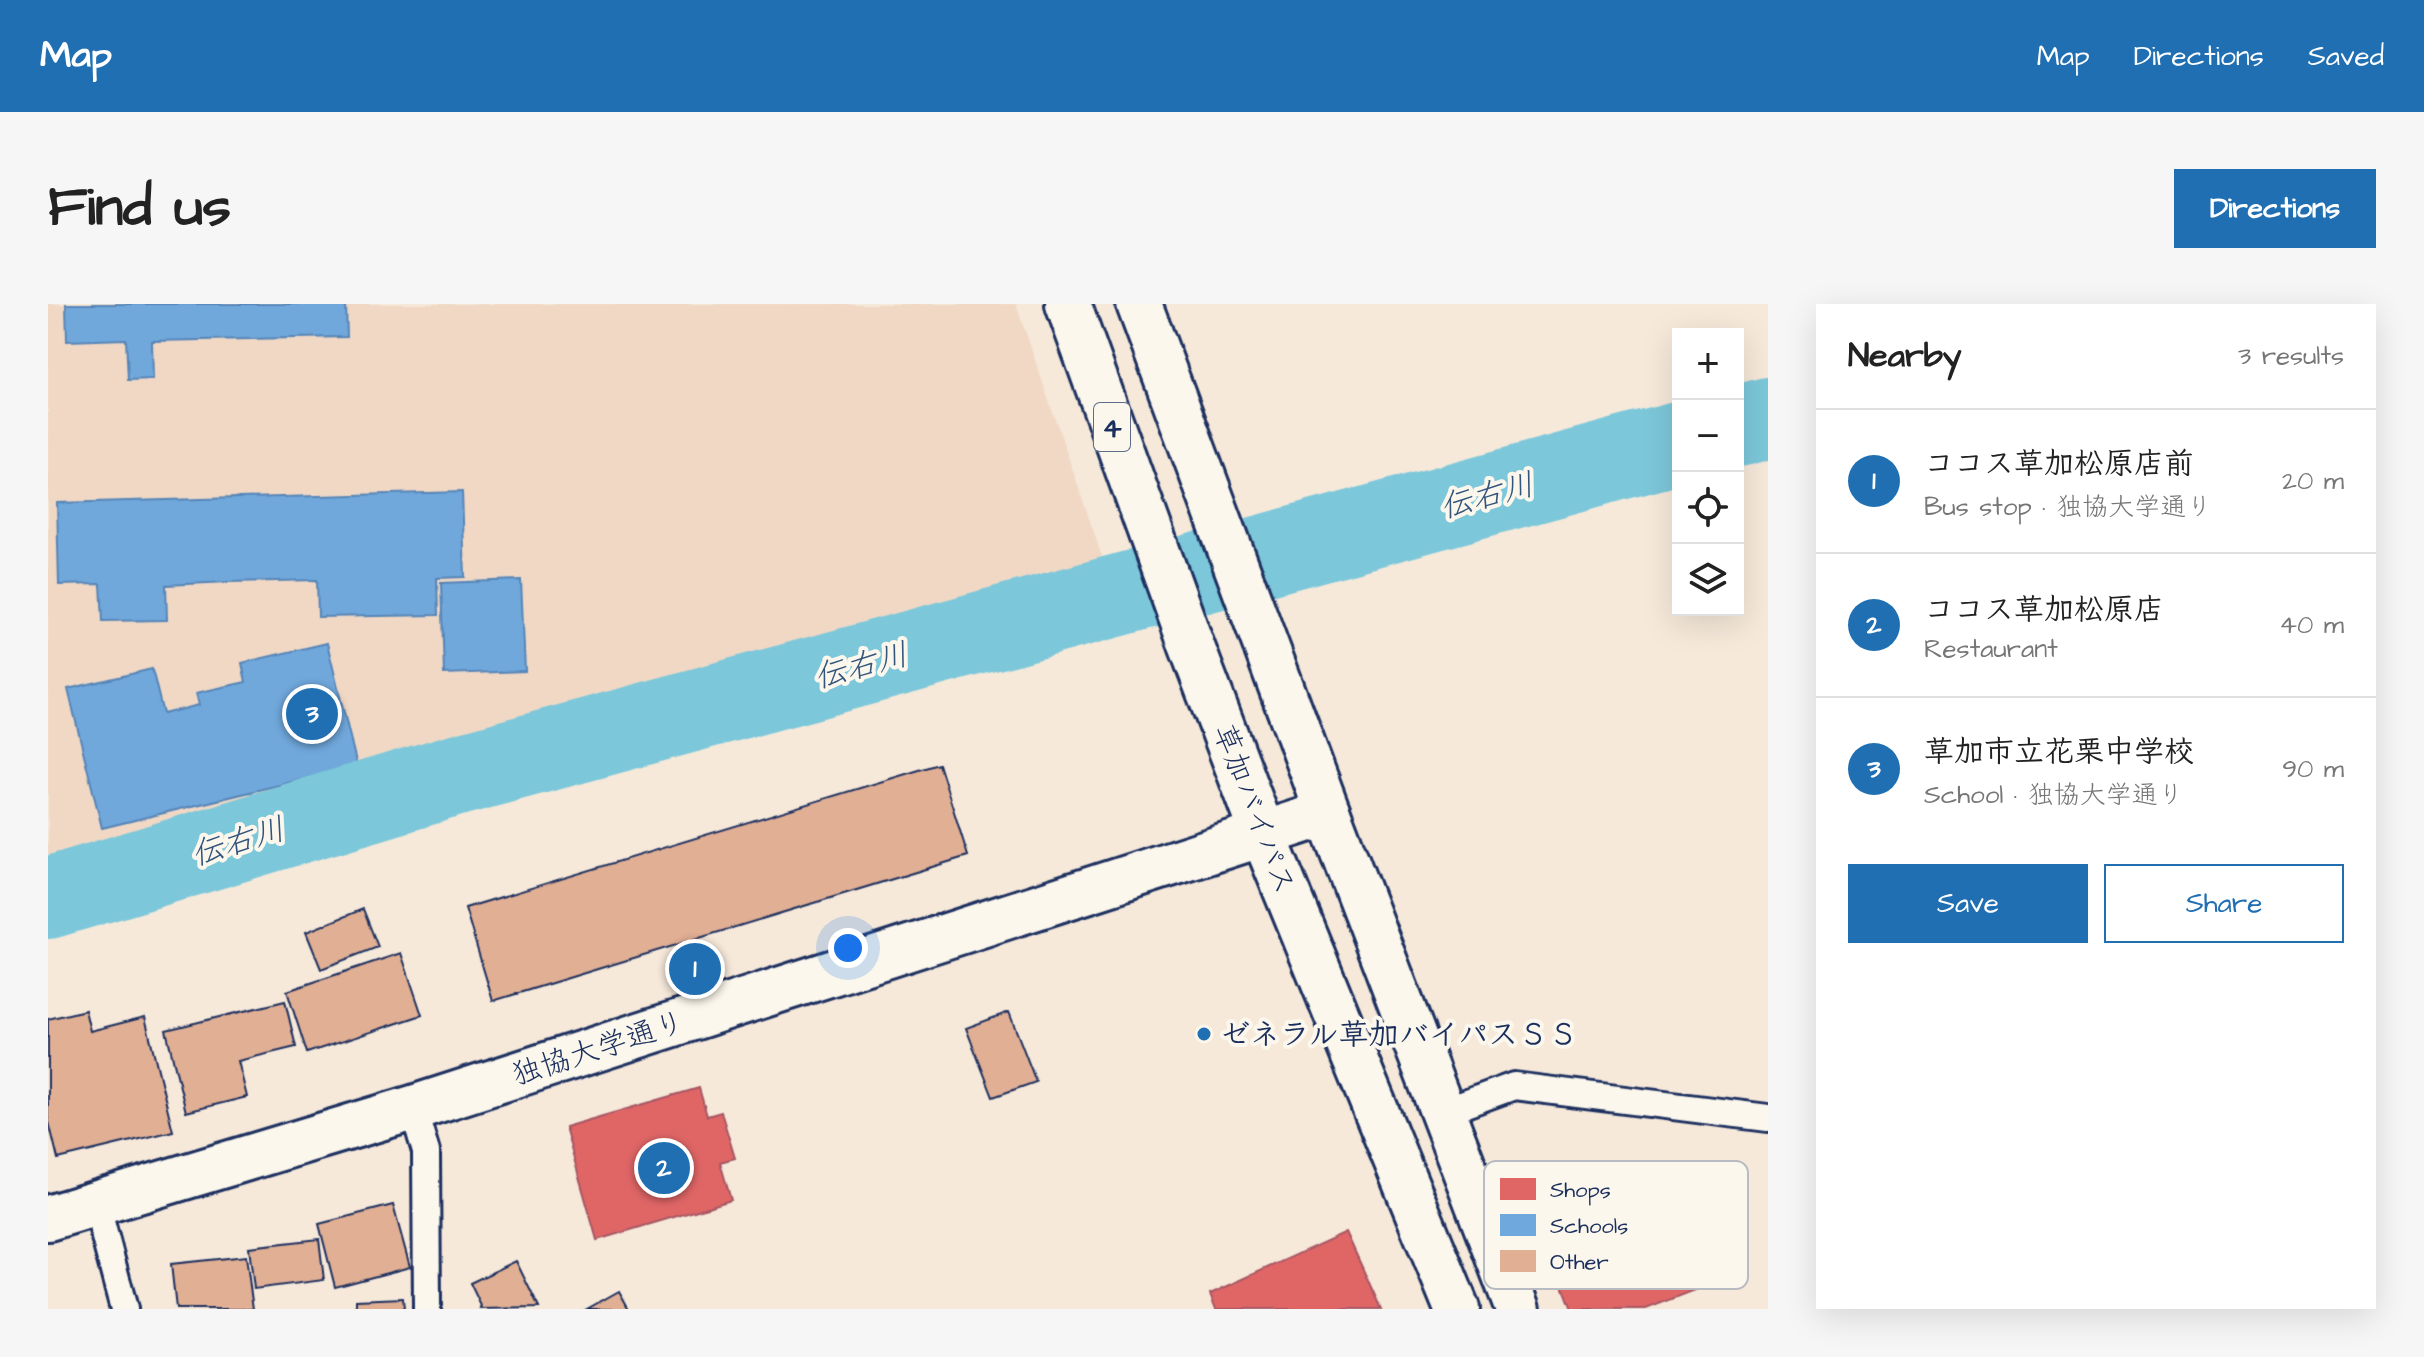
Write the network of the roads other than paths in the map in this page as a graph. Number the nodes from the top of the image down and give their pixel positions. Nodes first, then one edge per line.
1 (1068, 304) edge
2 (1139, 304) edge
3 (1328, 813) junction
4 (1263, 834) junction
5 (413, 1108) junction
6 (1443, 1112) junction
7 (1768, 1118) edge
8 (96, 1203) junction
9 (48, 1218) edge
10 (1484, 1220) edge
11 (1510, 1289) edge
12 (124, 1309) edge
13 (427, 1309) edge
14 (1457, 1309) edge
15 (1518, 1309) edge

1 - 4 main road, 草加バイパス / 4
2 - 3 main road, 4
3 - 4 main road, 独協大学通り
3 - 6 main road, 4
4 - 5 main road, 独協大学通り
4 - 14 main road, 草加バイパス / 4
5 - 8 main road, 独協大学通り
5 - 13 lane
6 - 7 lane
6 - 10 main road, 4
8 - 9 main road, 独協大学通り
8 - 12 lane
11 - 15 main road, 4

